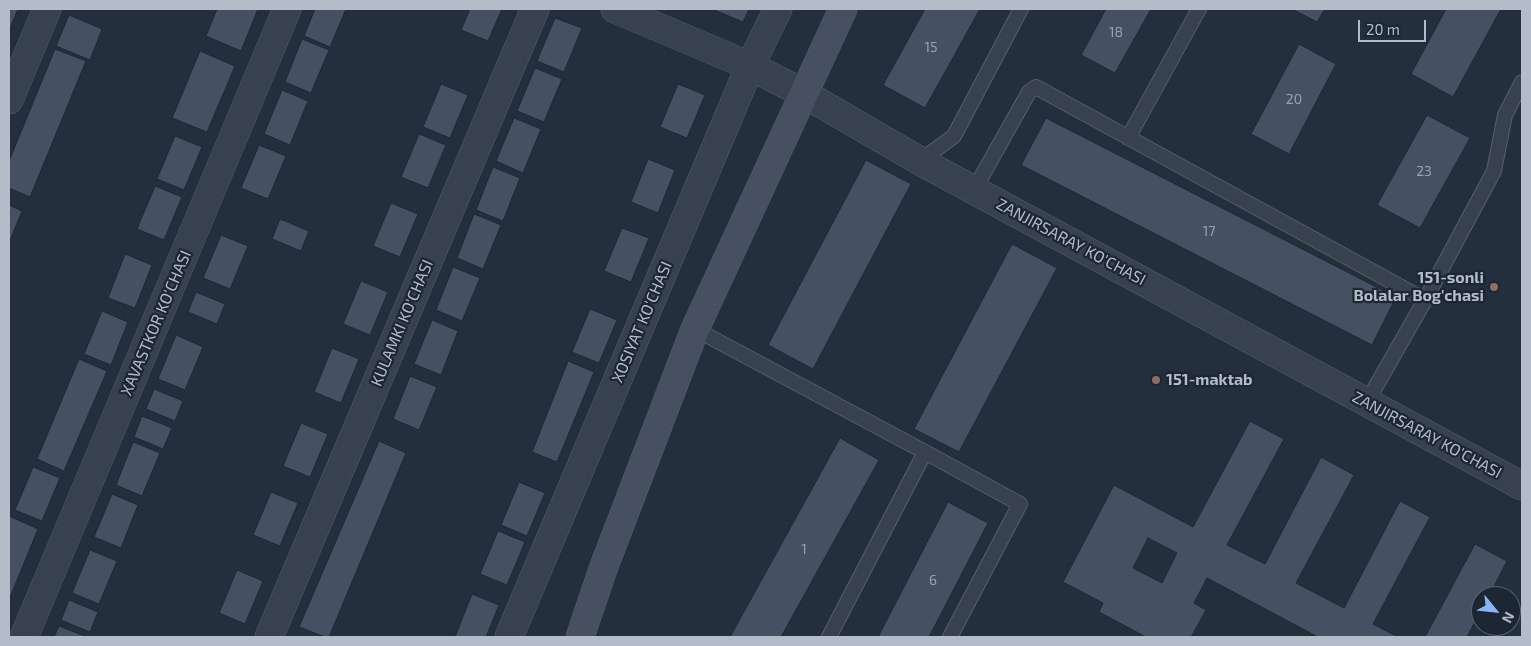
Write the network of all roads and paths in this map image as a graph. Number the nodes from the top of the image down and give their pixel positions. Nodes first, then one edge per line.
1 (47, 9) edge
2 (287, 9) edge
3 (535, 9) edge
4 (615, 9) edge
5 (778, 9) edge
6 (843, 9) edge
7 (1021, 9) edge
8 (1199, 9) edge
9 (750, 66) junction
10 (1522, 82) edge
11 (803, 93) junction
12 (9, 100) edge
13 (1128, 138) junction
14 (920, 161) junction
15 (974, 190) junction
16 (1425, 300) junction
17 (696, 329) junction
18 (1367, 402) junction
19 (925, 452) junction
20 (1522, 486) edge
21 (24, 637) edge
22 (269, 637) edge
23 (509, 637) edge
24 (580, 637) edge
25 (829, 637) edge
26 (950, 637) edge

1 - 12 street
2 - 21 street, XAVASTKOR KO'CHASI
3 - 22 street, KULAMKI KO'CHASI
4 - 9 street, ZANJIRSARAY KO'CHASI
5 - 9 street, XOSIYAT KO'CHASI
6 - 11 main road
7 - 14 lane
8 - 13 lane
9 - 11 street, ZANJIRSARAY KO'CHASI
9 - 23 street, XOSIYAT KO'CHASI
10 - 16 lane
11 - 14 street, ZANJIRSARAY KO'CHASI
11 - 17 main road
13 - 15 lane
13 - 16 lane
14 - 15 street, ZANJIRSARAY KO'CHASI
15 - 18 street, ZANJIRSARAY KO'CHASI
16 - 18 lane
17 - 19 lane
17 - 24 main road
18 - 20 street, ZANJIRSARAY KO'CHASI
19 - 25 lane
19 - 26 lane

